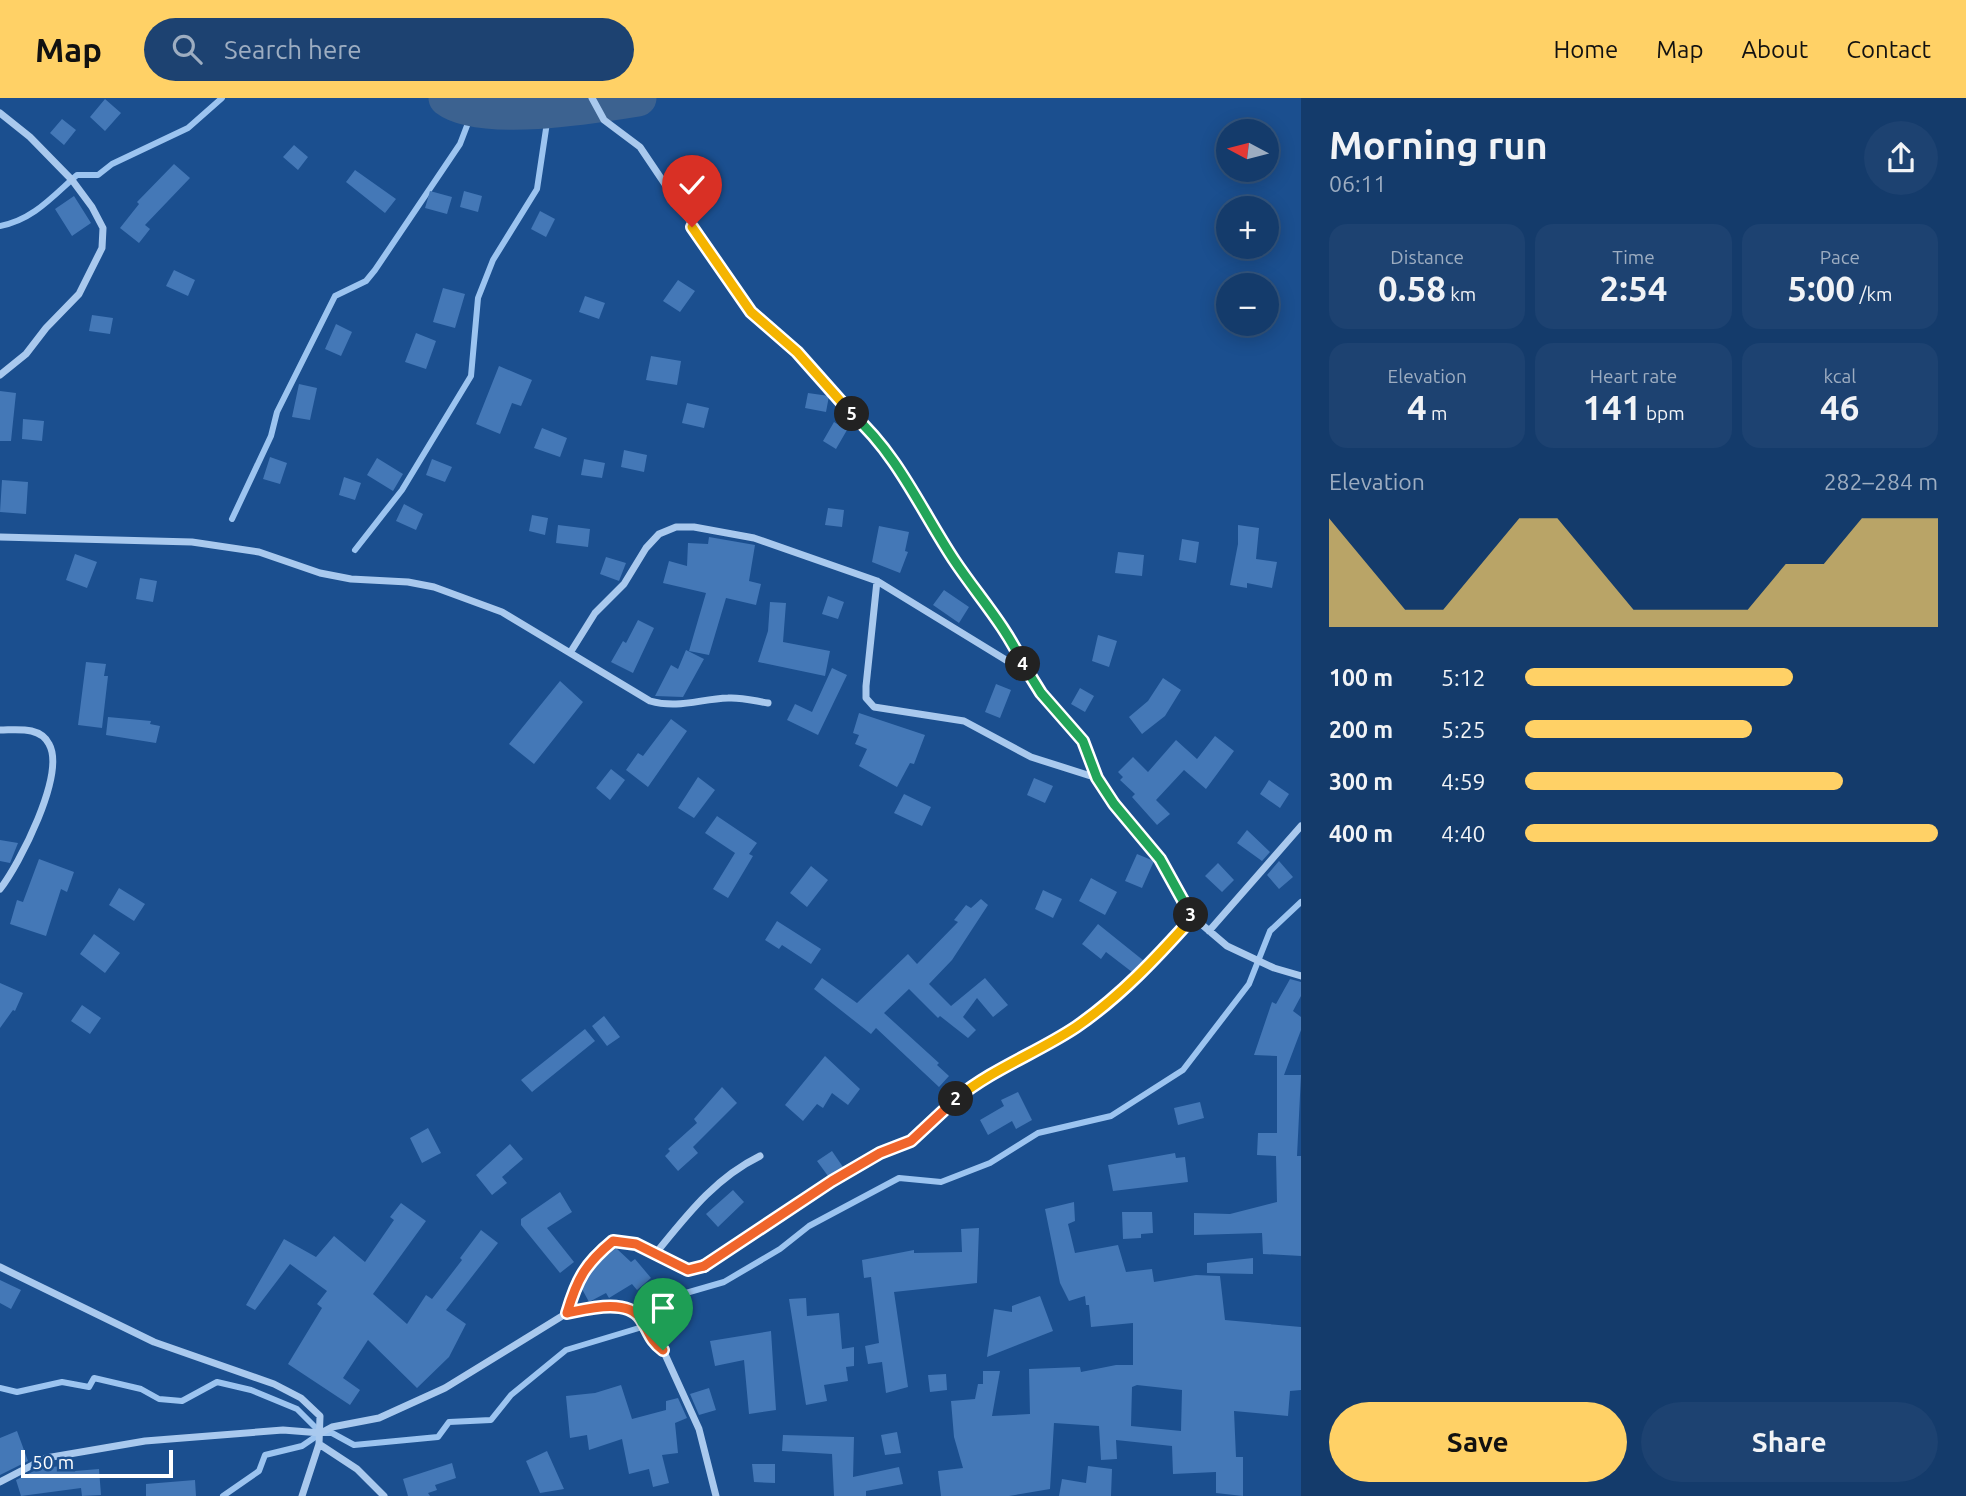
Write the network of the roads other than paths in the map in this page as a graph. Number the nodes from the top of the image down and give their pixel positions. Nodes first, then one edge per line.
1 (592, 98) edge
2 (0, 113) edge
3 (0, 375) edge
4 (0, 537) edge
5 (877, 581) junction
6 (570, 653) junction
7 (1027, 673) junction
8 (768, 703) dead end
9 (0, 730) edge
10 (1097, 778) junction
11 (1301, 826) edge
12 (0, 889) edge
13 (1193, 917) junction
14 (1209, 931) junction
15 (1301, 976) edge
16 (760, 1156) dead end
17 (656, 1253) junction
18 (0, 1268) edge
19 (567, 1313) junction
20 (321, 1433) junction
21 (319, 1444) junction
22 (0, 1482) edge
23 (302, 1496) edge
24 (384, 1496) edge
25 (716, 1496) edge

1 - 7 street
2 - 3 street
4 - 6 street
5 - 6 street
5 - 7 street
5 - 10 street
6 - 8 street
7 - 10 street
9 - 12 street
10 - 13 street
11 - 14 street
13 - 14 street
13 - 17 street
14 - 15 street
16 - 17 street
17 - 19 street
18 - 20 street
19 - 20 street
19 - 25 street
20 - 21 street
20 - 22 street
21 - 23 street
21 - 24 street

